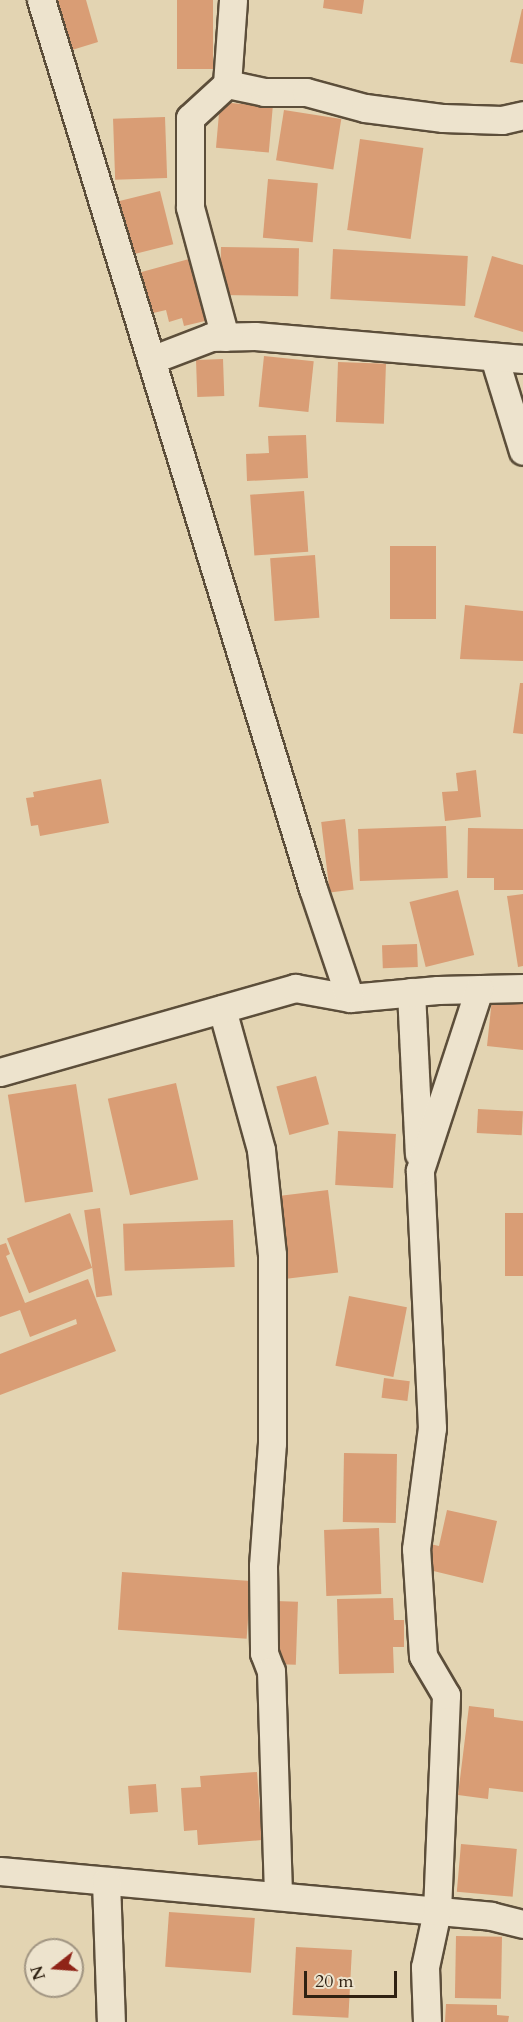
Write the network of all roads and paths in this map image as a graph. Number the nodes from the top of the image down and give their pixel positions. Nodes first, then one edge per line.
1 (41, 0) edge
2 (233, 0) edge
3 (227, 84) junction
4 (523, 115) edge
5 (225, 337) junction
6 (494, 357) junction
7 (523, 359) edge
8 (151, 360) junction
9 (523, 451) edge
10 (523, 988) edge
11 (479, 989) junction
12 (411, 992) junction
13 (350, 998) junction
14 (222, 1009) junction
15 (0, 1072) edge
16 (420, 1170) junction
17 (0, 1871) edge
18 (106, 1881) junction
19 (278, 1896) junction
20 (437, 1911) junction
21 (523, 1923) edge
22 (111, 2022) edge
23 (427, 2022) edge

1 - 8 street
2 - 3 street
3 - 4 street
3 - 5 street
5 - 6 street
5 - 8 street
6 - 7 street
6 - 9 street
8 - 13 street
10 - 11 street
11 - 12 street
11 - 16 street
12 - 13 street
12 - 16 street
13 - 14 street
14 - 15 street
14 - 19 street
16 - 20 street
17 - 18 street
18 - 19 street
18 - 22 street
19 - 20 street
20 - 21 street
20 - 23 street

